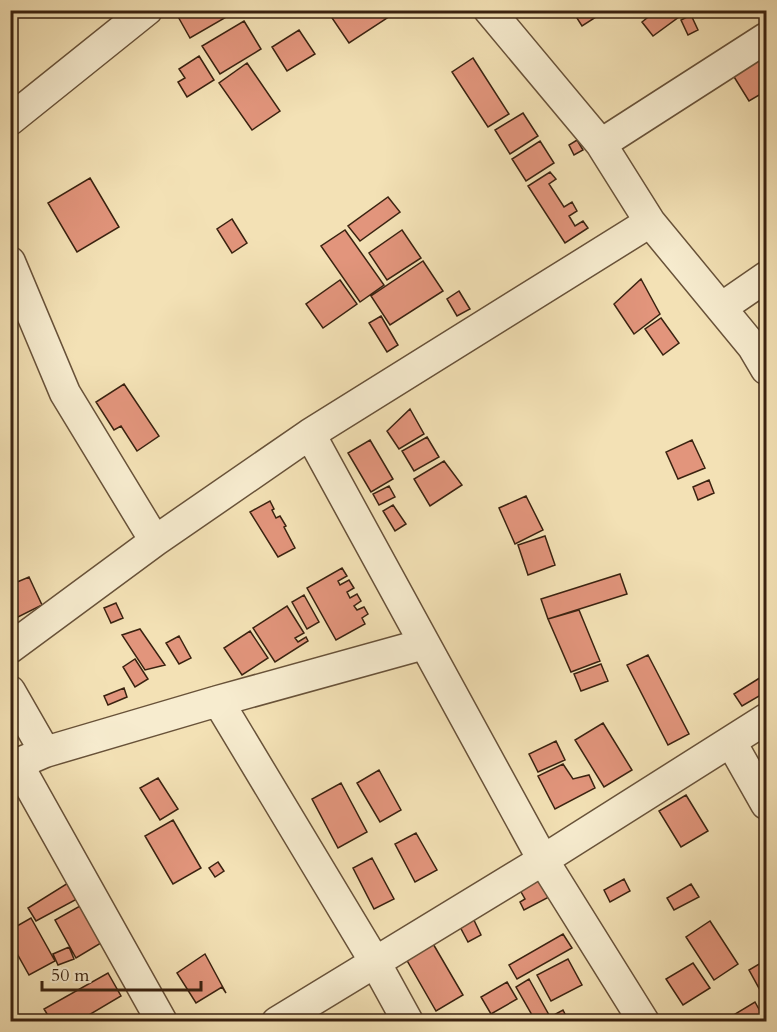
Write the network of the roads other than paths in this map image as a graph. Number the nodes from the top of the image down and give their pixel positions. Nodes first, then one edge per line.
1 (147, 10) edge
2 (489, 10) edge
3 (766, 38) edge
4 (10, 120) edge
5 (601, 144) junction
6 (650, 222) junction
7 (10, 262) edge
8 (766, 277) edge
9 (721, 308) junction
10 (766, 369) edge
11 (310, 434) junction
12 (155, 541) junction
13 (424, 645) junction
14 (10, 648) edge
15 (10, 691) edge
16 (218, 701) junction
17 (766, 719) edge
18 (731, 742) junction
19 (45, 752) junction
20 (14, 765) edge
21 (766, 804) edge
22 (543, 860) junction
23 (375, 962) junction
24 (162, 1022) edge
25 (277, 1022) edge
26 (408, 1022) edge
27 (644, 1022) edge

1 - 4 street
2 - 5 street
3 - 5 street
5 - 6 street
6 - 9 street
6 - 11 street
7 - 12 street
8 - 9 street
9 - 10 street
11 - 12 street
11 - 13 street
12 - 14 street
13 - 16 street
13 - 22 street
15 - 19 street
16 - 19 street
16 - 23 street
17 - 18 street
18 - 21 street
18 - 22 street
19 - 20 street
20 - 24 street
22 - 23 street
22 - 27 street
23 - 25 street
23 - 26 street

